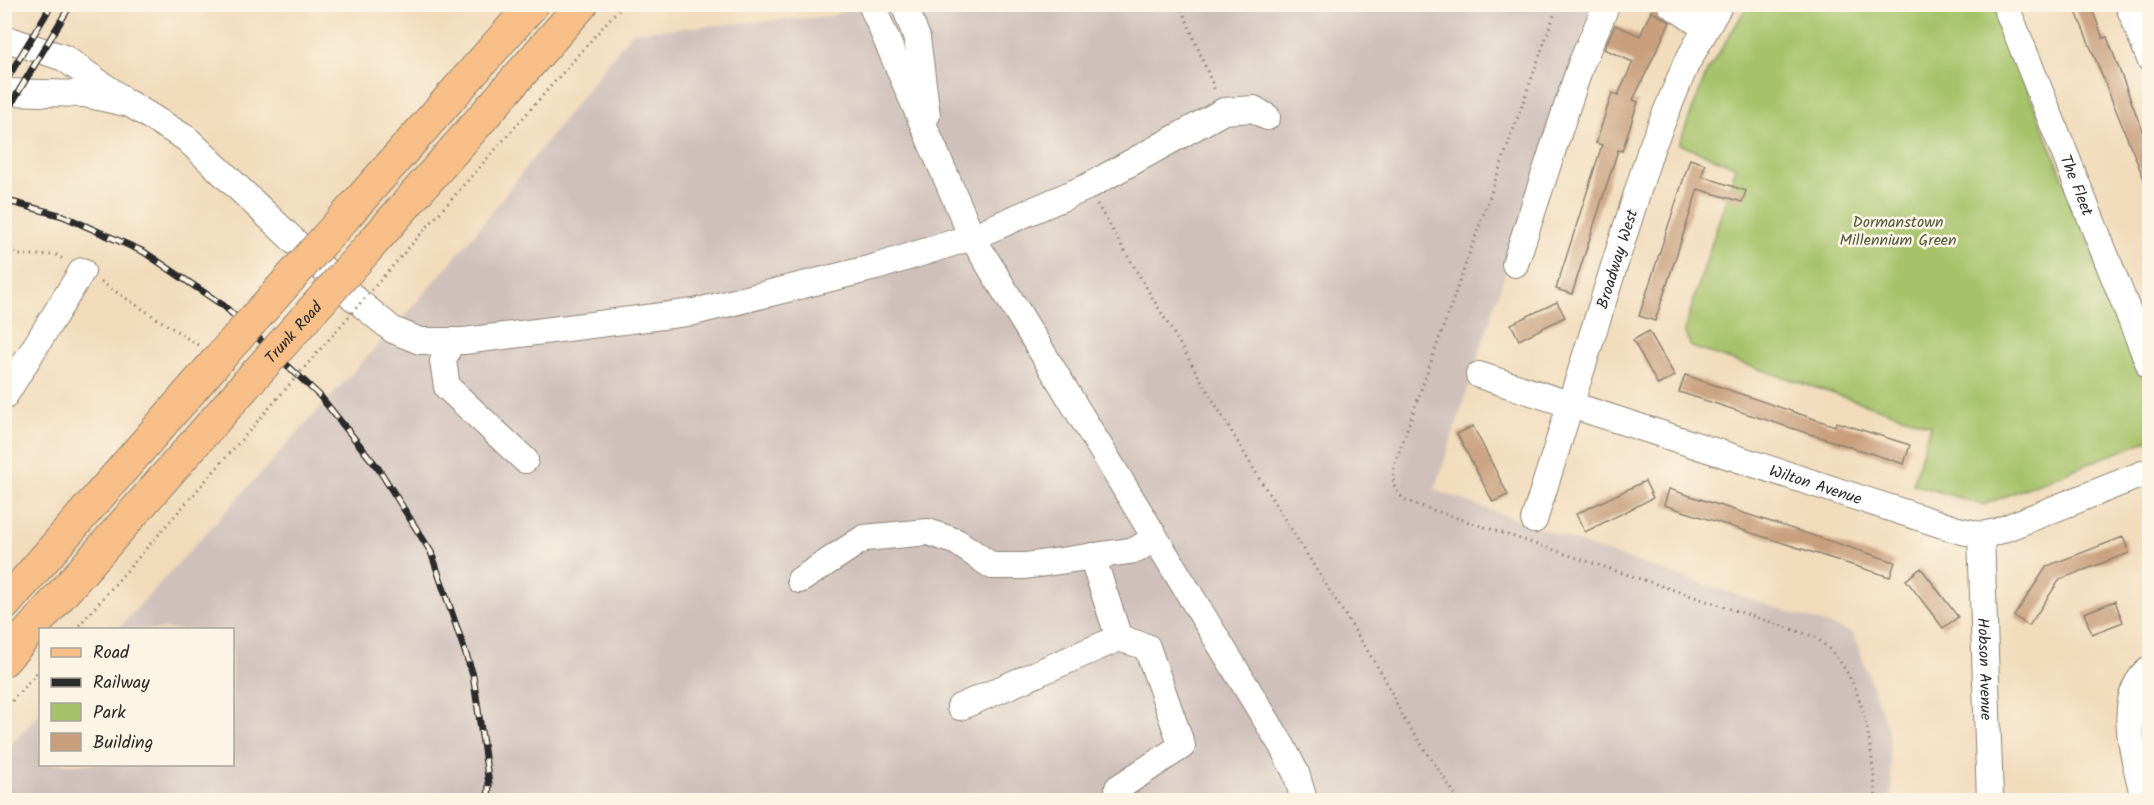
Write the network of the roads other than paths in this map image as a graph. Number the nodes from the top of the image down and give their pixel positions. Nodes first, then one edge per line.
1 (533, 4) edge
2 (871, 4) edge
3 (904, 4) edge
4 (1607, 4) edge
5 (1670, 4) edge
6 (1720, 4) edge
7 (2005, 4) edge
8 (2128, 4) edge
9 (595, 7) edge
10 (1706, 28) junction
11 (4, 38) edge
12 (2150, 59) edge
13 (4, 92) edge
14 (130, 104) junction
15 (1267, 117) dead end
16 (931, 142) junction
17 (972, 237) junction
18 (1515, 264) dead end
19 (82, 271) road end
20 (2141, 324) edge
21 (451, 341) junction
22 (2150, 367) edge
23 (1479, 375) dead end
24 (4, 397) edge
25 (1571, 404) junction
26 (525, 460) dead end
27 (2150, 471) edge
28 (1534, 520) dead end
29 (1980, 535) junction
30 (1155, 538) junction
31 (1092, 556) junction
32 (800, 580) dead end
33 (4, 605) edge
34 (1119, 638) junction
35 (4, 660) edge
36 (2150, 669) edge
37 (960, 707) dead end
38 (1296, 773) junction
39 (1118, 788) dead end
40 (1304, 801) edge
41 (1320, 801) edge
42 (1990, 801) edge
43 (2144, 801) edge

1 - 33 main road, bridge
2 - 16 street
3 - 16 street
4 - 18 street
5 - 10 street
6 - 10 street, Broadway West
7 - 20 street, The Fleet
8 - 12 street
9 - 35 main road, Trunk Road, bridge
10 - 25 street, Broadway West
11 - 14 street
13 - 14 street
14 - 21 street
15 - 17 street
16 - 17 street
17 - 21 street
17 - 30 street
19 - 24 street
20 - 22 street, The Fleet
21 - 26 street
23 - 25 street, Wilton Avenue
25 - 28 street, Broadway West
25 - 29 street, Wilton Avenue
27 - 29 street
29 - 42 street, Hobson Avenue
30 - 31 street
30 - 38 street
31 - 32 street
31 - 34 street
34 - 37 street
34 - 39 street
36 - 43 street
38 - 40 street
38 - 41 street

